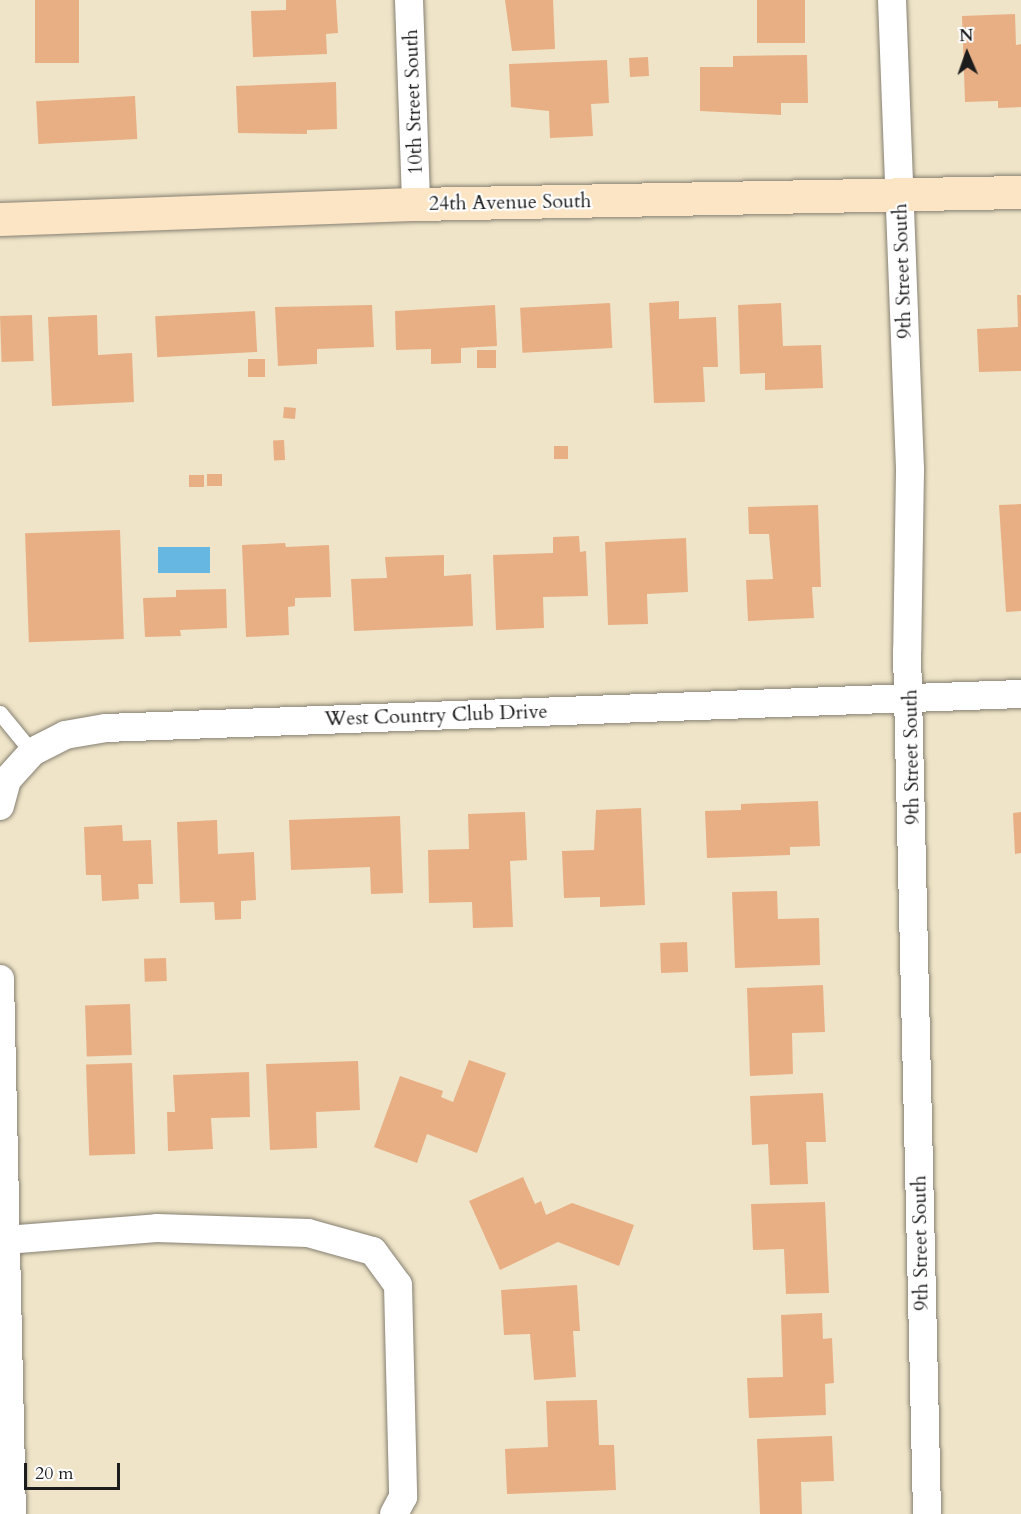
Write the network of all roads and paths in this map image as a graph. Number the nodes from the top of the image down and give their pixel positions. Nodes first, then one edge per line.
1 (409, 0) edge
2 (892, 0) edge
3 (1021, 192) edge
4 (899, 194) junction
5 (416, 204) junction
6 (0, 219) edge
7 (1021, 694) edge
8 (910, 697) junction
9 (0, 713) edge
10 (32, 752) junction
11 (0, 806) edge
12 (0, 979) edge
13 (6, 1240) junction
14 (8, 1498) edge
15 (394, 1514) edge
16 (927, 1514) edge

1 - 5 street, 10th Street South
2 - 4 street, 9th Street South
3 - 4 street, 24th Avenue South
4 - 5 street, 24th Avenue South
4 - 8 street, 9th Street South
5 - 6 street, 24th Avenue South
7 - 8 street, West Country Club Drive
8 - 10 street, West Country Club Drive
8 - 16 street, 9th Street South
9 - 10 lane
10 - 11 street, West Country Club Drive
12 - 13 street
13 - 14 street
13 - 15 street

